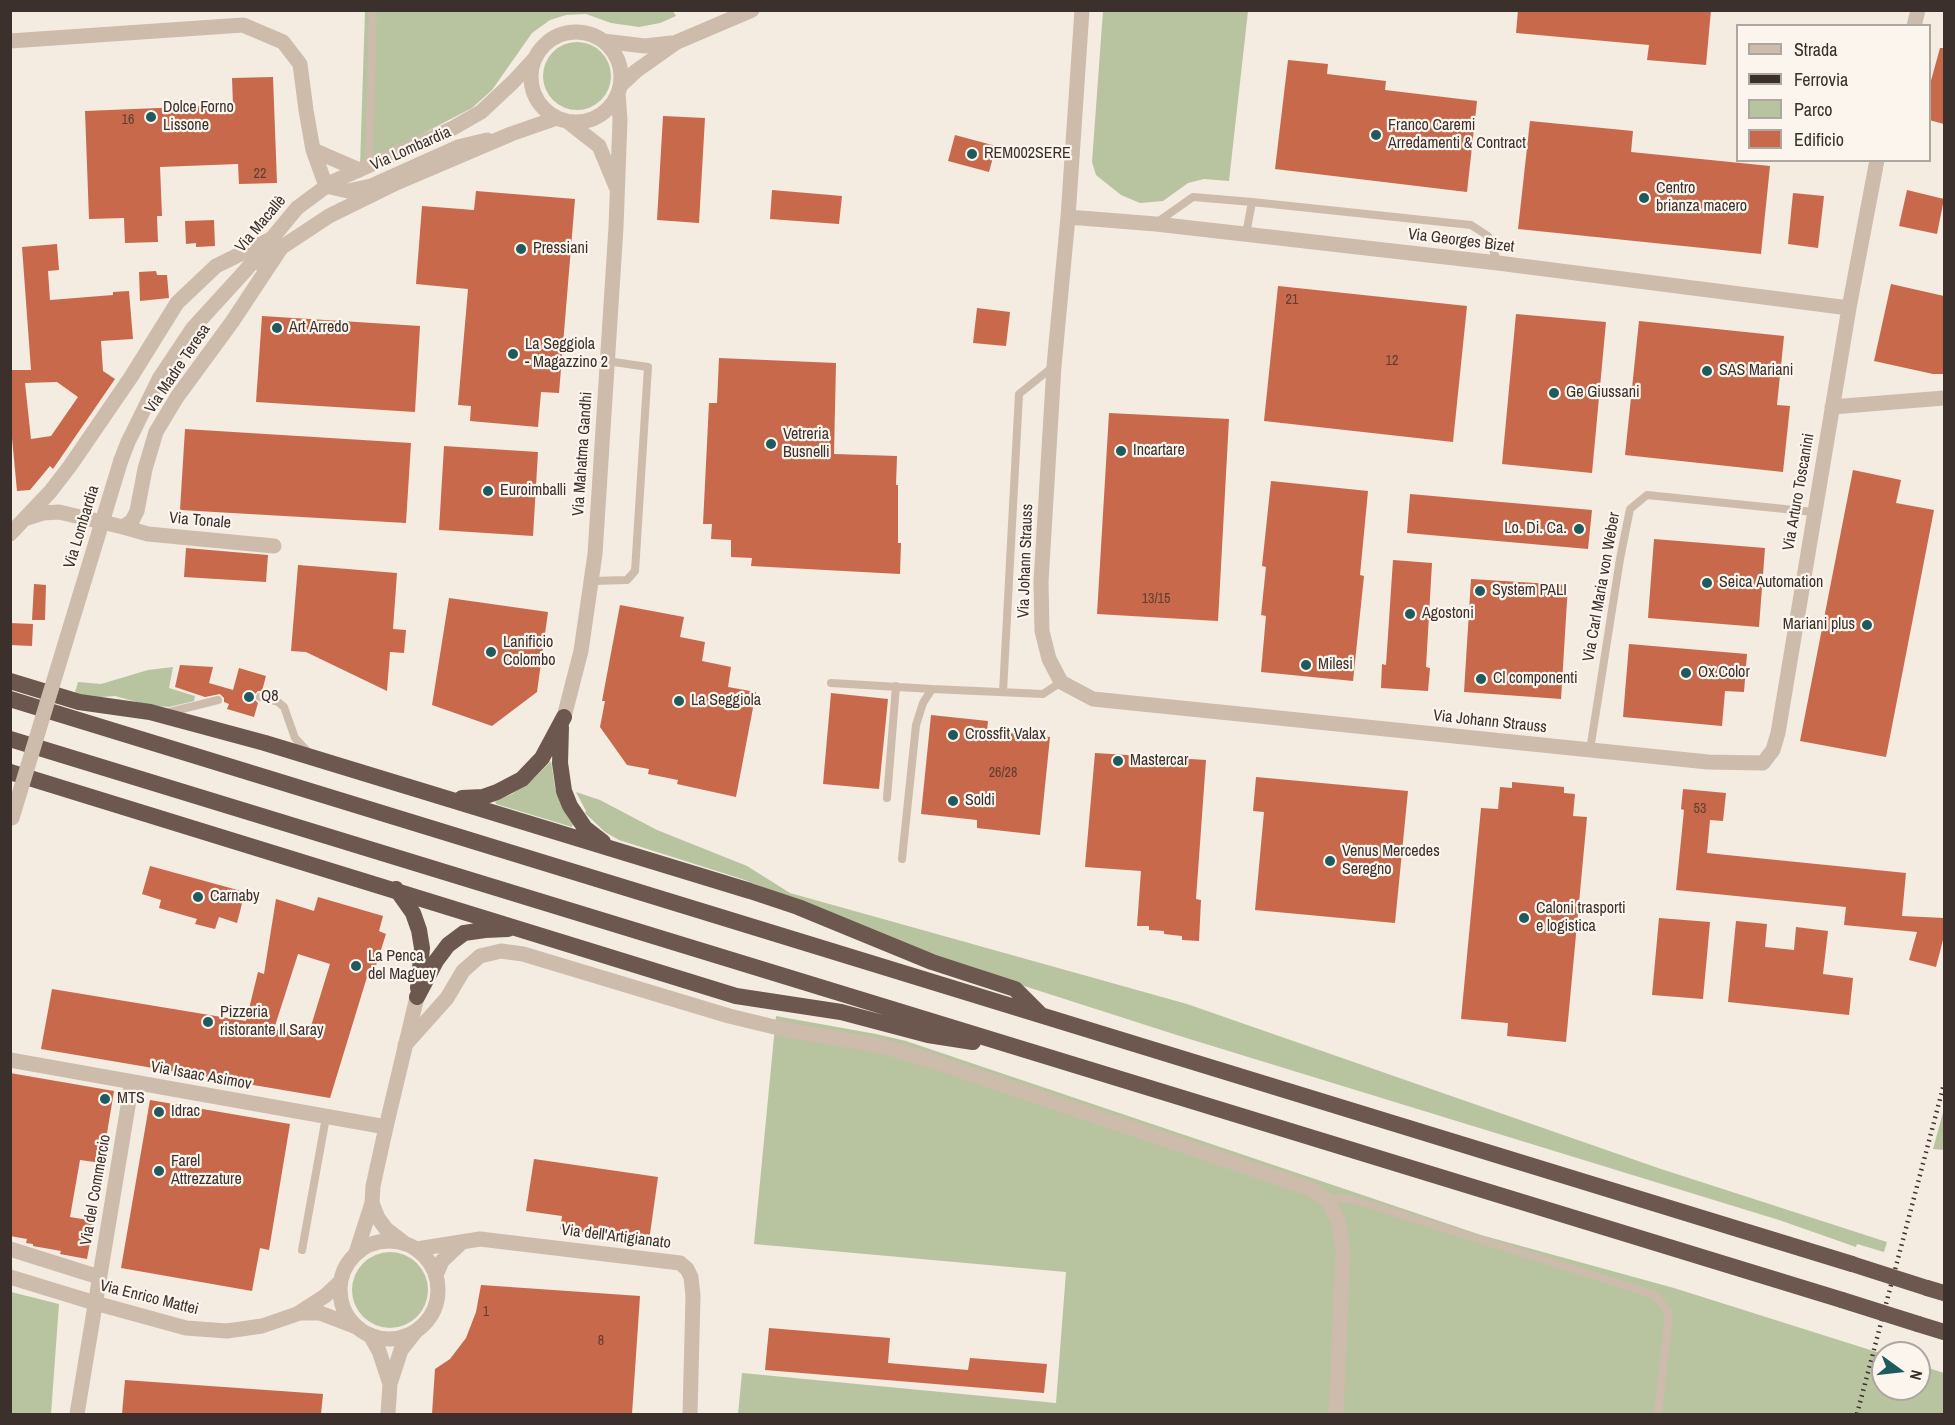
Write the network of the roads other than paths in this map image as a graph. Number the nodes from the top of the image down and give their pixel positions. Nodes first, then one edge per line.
1 (373, 10) edge
2 (752, 10) edge
3 (1082, 10) edge
4 (10, 41) edge
5 (603, 41) junction
6 (676, 42) junction
7 (536, 57) junction
8 (619, 90) junction
9 (562, 120) junction
10 (511, 134) junction
11 (313, 150) junction
12 (1878, 162) edge
13 (364, 168) junction
14 (326, 186) junction
15 (617, 190) junction
16 (1252, 202) junction
17 (1068, 217) junction
18 (1156, 224) junction
19 (1246, 234) junction
20 (276, 244) junction
21 (1498, 263) junction
22 (245, 271) joint
23 (1849, 308) junction
24 (607, 361) junction
25 (1054, 366) junction
26 (1944, 398) edge
27 (1832, 407) junction
28 (1814, 512) junction
29 (27, 518) junction
30 (123, 526) junction
31 (10, 534) edge
32 (274, 546) dead end
33 (592, 581) junction
34 (10, 681) edge
35 (1061, 682) junction
36 (831, 683) dead end
37 (896, 686) junction
38 (932, 689) junction
39 (1004, 692) junction
40 (260, 697) dead end
41 (10, 699) edge
42 (218, 700) dead end
43 (150, 712) junction
44 (564, 717) joint
45 (10, 739) edge
46 (554, 750) junction
47 (1590, 750) junction
48 (332, 763) junction
49 (10, 772) edge
50 (441, 796) junction
51 (886, 798) dead end
52 (11, 820) edge
53 (620, 851) junction
54 (902, 859) dead end
55 (396, 890) junction
56 (523, 929) junction
57 (417, 998) junction
58 (1047, 1017) junction
59 (405, 1045) junction
60 (1037, 1053) junction
61 (10, 1060) edge
62 (132, 1082) junction
63 (326, 1117) junction
64 (386, 1127) junction
65 (1328, 1201) junction
66 (372, 1203) junction
67 (464, 1241) junction
68 (403, 1242) junction
69 (10, 1249) edge
70 (417, 1249) junction
71 (302, 1250) dead end
72 (356, 1253) junction
73 (436, 1275) junction
74 (10, 1277) edge
75 (99, 1277) junction
76 (340, 1282) junction
77 (10, 1284) edge
78 (28, 1284) junction
79 (1944, 1293) edge
80 (95, 1304) junction
81 (297, 1314) junction
82 (356, 1327) junction
83 (416, 1331) junction
84 (1944, 1332) edge
85 (370, 1335) junction
86 (390, 1384) junction
87 (77, 1414) edge
88 (388, 1414) edge
89 (690, 1414) edge
90 (1336, 1414) edge
91 (1658, 1414) edge

1 - 13 lane
2 - 6 street
3 - 17 street, Via Johann Strauss
4 - 11 street
5 - 6 street
5 - 7 street
5 - 8 street
6 - 8 street
7 - 9 street
7 - 13 street, Via Macallè
8 - 9 street
8 - 15 street, Via Mahatma Gandhi
9 - 10 street, Via Macallè
9 - 15 street, Via Mahatma Gandhi
10 - 14 street, Via Lombardia
10 - 20 street, Via Macallè
11 - 13 street
11 - 14 street
12 - 23 street, Via Arturo Toscanini
13 - 14 street, Via Macallè
14 - 20 street, Via Macallè
15 - 24 street, Via Mahatma Gandhi
16 - 18 lane
16 - 19 lane
16 - 21 lane
17 - 18 street, Via Georges Bizet
17 - 25 street, Via Johann Strauss
18 - 19 street, Via Georges Bizet
19 - 21 street, Via Georges Bizet
20 - 22 street, Via Macallè
20 - 29 street
20 - 30 street, Via Madre Teresa
21 - 23 street, Via Georges Bizet
22 - 52 street, Via Lombardia, bridge
23 - 27 street, Via Arturo Toscanini
24 - 33 street, Via Mahatma Gandhi
24 - 33 lane
25 - 35 street, Via Johann Strauss
25 - 39 lane
26 - 27 street
27 - 28 street, Via Arturo Toscanini
28 - 47 street, Via Arturo Toscanini
28 - 47 lane, Via Carl Maria von Weber
29 - 30 street
29 - 31 street
30 - 32 street, Via Tonale
33 - 44 street, Via Mahatma Gandhi
34 - 43 highway
35 - 39 lane
35 - 47 street, Via Johann Strauss
36 - 37 lane
37 - 38 lane
37 - 51 lane
38 - 39 lane
38 - 54 lane
40 - 48 lane
41 - 58 highway
42 - 43 lane
43 - 48 highway
44 - 46 highway
45 - 60 highway
46 - 50 highway
46 - 53 highway
48 - 50 highway
49 - 55 highway
50 - 53 highway
53 - 58 highway
55 - 56 highway
55 - 57 highway
56 - 57 highway
56 - 60 highway
57 - 59 street
58 - 79 highway, bridge
59 - 64 street
59 - 65 street
60 - 84 highway, bridge
61 - 62 street, Via Isaac Asimov
62 - 63 street, Via Isaac Asimov
62 - 75 street, Via del Commercio
63 - 64 street, Via Isaac Asimov
63 - 71 lane
64 - 66 street
65 - 90 street
65 - 91 lane
66 - 68 street
66 - 72 street
67 - 70 street, Via dell'Artigianato
67 - 73 street
67 - 89 street, Via dell'Artigianato
68 - 70 street
68 - 72 street
69 - 75 street
70 - 73 street
72 - 76 street
73 - 83 street
74 - 78 street, Via Enrico Mattei
75 - 80 street, Via del Commercio
76 - 81 street, Via Enrico Mattei
76 - 82 street
77 - 78 street, Via Enrico Mattei
78 - 80 street, Via Enrico Mattei
80 - 81 street, Via Enrico Mattei
80 - 87 street, Via del Commercio
81 - 82 street, Via Enrico Mattei
82 - 85 street
83 - 85 street
83 - 86 street
85 - 86 street
86 - 88 street

